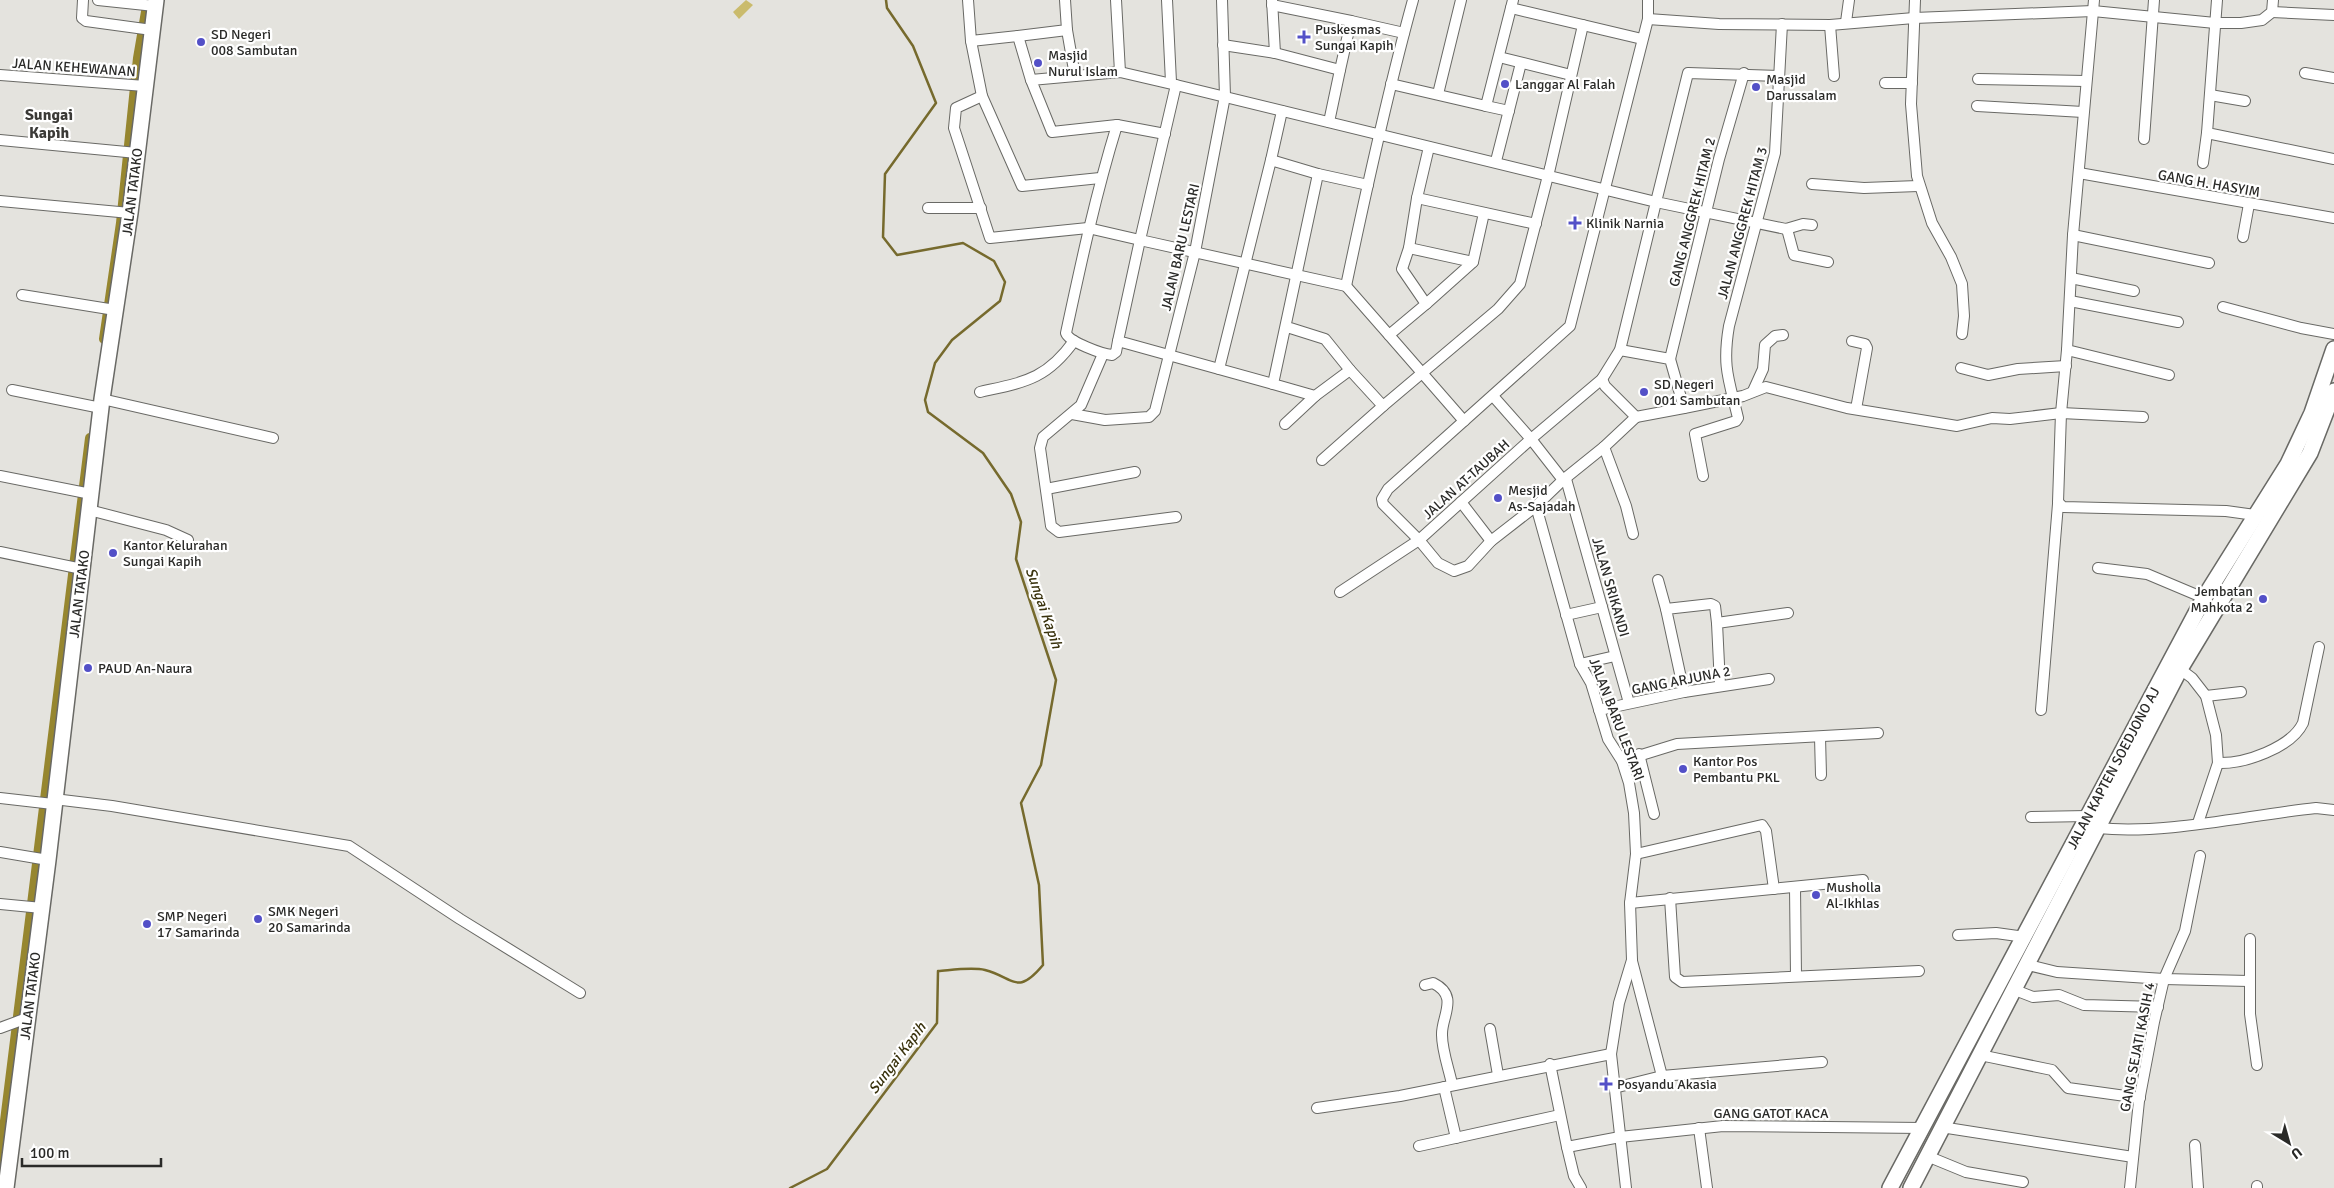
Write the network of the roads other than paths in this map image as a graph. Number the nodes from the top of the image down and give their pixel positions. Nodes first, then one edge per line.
1 (83, 0) edge
2 (98, 0) edge
3 (968, 0) edge
4 (1065, 0) edge
5 (1116, 0) edge
6 (1167, 0) edge
7 (1222, 0) edge
8 (1413, 0) edge
9 (1461, 0) edge
10 (1648, 0) edge
11 (1849, 0) edge
12 (1915, 0) edge
13 (2154, 0) edge
14 (2216, 0) edge
15 (2272, 0) edge
16 (1272, 2) edge
17 (155, 3) edge
18 (1512, 4) edge
19 (2093, 5) edge
20 (2272, 12) junction
21 (2334, 15) edge
22 (2153, 17) junction
23 (1914, 18) junction
24 (1648, 19) junction
25 (1352, 21) junction
26 (1846, 22) junction
27 (2215, 23) junction
28 (1782, 24) junction
29 (1582, 25) junction
30 (1830, 25) junction
31 (150, 30) junction
32 (1067, 30) junction
33 (1404, 33) junction
34 (1018, 36) junction
35 (1642, 39) junction
36 (971, 41) junction
37 (1223, 45) junction
38 (1275, 53) junction
39 (1499, 57) junction
40 (1521, 63) junction
41 (1340, 70) junction
42 (1120, 72) junction
43 (1744, 73) junction
44 (2305, 73) dead end
45 (0, 75) edge
46 (1571, 75) junction
47 (1074, 76) junction
48 (1779, 76) junction
49 (1834, 76) dead end
50 (2334, 78) edge
51 (1978, 79) dead end
52 (1031, 80) junction
53 (2086, 81) junction
54 (1885, 83) dead end
55 (1912, 83) junction
56 (1173, 84) junction
57 (1392, 84) junction
58 (143, 86) junction
59 (1438, 94) junction
60 (2210, 95) junction
61 (982, 96) junction
62 (1225, 96) junction
63 (2245, 101) dead end
64 (1486, 106) junction
65 (1977, 106) dead end
66 (1509, 111) junction
67 (1282, 112) junction
68 (2083, 112) junction
69 (1330, 122) junction
70 (1117, 125) junction
71 (1380, 133) junction
72 (2207, 133) junction
73 (1165, 134) junction
74 (2144, 139) dead end
75 (0, 140) edge
76 (1429, 147) junction
77 (137, 153) junction
78 (2334, 159) edge
79 (1271, 160) junction
80 (1496, 161) junction
81 (2203, 163) dead end
82 (2079, 173) junction
83 (1318, 174) junction
84 (1548, 175) junction
85 (1100, 178) junction
86 (1812, 184) dead end
87 (1368, 185) junction
88 (1918, 186) junction
89 (1605, 189) junction
90 (1417, 198) junction
91 (0, 201) edge
92 (1656, 202) junction
93 (2249, 204) junction
94 (928, 208) dead end
95 (981, 208) junction
96 (128, 213) junction
97 (1484, 213) junction
98 (1706, 213) junction
99 (2334, 218) edge
100 (1536, 224) junction
101 (1757, 224) junction
102 (1812, 225) dead end
103 (1088, 228) junction
104 (1787, 229) junction
105 (2073, 235) junction
106 (2243, 237) dead end
107 (1140, 240) junction
108 (1409, 248) junction
109 (1195, 252) junction
110 (1473, 262) junction
111 (1828, 262) dead end
112 (2209, 263) dead end
113 (1246, 264) junction
114 (1297, 276) junction
115 (2071, 278) junction
116 (1346, 286) junction
117 (2134, 291) dead end
118 (22, 295) dead end
119 (2070, 301) junction
120 (1426, 304) junction
121 (2223, 307) dead end
122 (113, 310) junction
123 (2178, 322) dead end
124 (1287, 327) junction
125 (1783, 334) dead end
126 (1962, 334) dead end
127 (2334, 334) edge
128 (1389, 335) junction
129 (1074, 341) junction
130 (1118, 341) junction
131 (1852, 341) dead end
132 (2334, 348) edge
133 (1620, 350) junction
134 (2067, 350) junction
135 (1103, 354) junction
136 (1169, 355) junction
137 (1670, 359) junction
138 (2066, 366) junction
139 (1961, 368) dead end
140 (1219, 369) junction
141 (1350, 370) junction
142 (1422, 374) junction
143 (2169, 375) dead end
144 (1602, 379) junction
145 (1273, 384) junction
146 (12, 390) dead end
147 (1753, 391) junction
148 (2334, 391) edge
149 (980, 392) dead end
150 (1316, 396) junction
151 (1493, 396) junction
152 (1732, 397) junction
153 (100, 405) junction
154 (1383, 406) junction
155 (1684, 408) junction
156 (1856, 409) junction
157 (2061, 413) junction
158 (1072, 414) junction
159 (1636, 417) junction
160 (2143, 417) dead end
161 (1464, 421) junction
162 (1285, 424) dead end
163 (273, 438) dead end
164 (1531, 439) junction
165 (1604, 447) junction
166 (1322, 460) dead end
167 (1135, 472) dead end
168 (0, 476) edge
169 (1703, 476) dead end
170 (1565, 480) junction
171 (1046, 488) junction
172 (89, 499) junction
173 (1461, 502) junction
174 (2058, 504) junction
175 (1536, 506) junction
176 (2255, 515) junction
177 (1176, 517) dead end
178 (1633, 534) dead end
179 (188, 540) dead end
180 (1419, 540) junction
181 (1491, 541) junction
182 (0, 552) edge
183 (79, 568) junction
184 (2098, 568) dead end
185 (1658, 580) dead end
186 (1340, 592) dead end
187 (2204, 598) junction
188 (1602, 606) junction
189 (1666, 609) junction
190 (1788, 613) dead end
191 (1566, 615) junction
192 (1717, 623) junction
193 (2319, 647) dead end
194 (1615, 656) junction
195 (1580, 664) junction
196 (2180, 669) junction
197 (1769, 679) dead end
198 (1720, 685) junction
199 (1684, 692) junction
200 (2241, 692) dead end
201 (2206, 696) junction
202 (1629, 703) junction
203 (1600, 710) junction
204 (2041, 710) dead end
205 (1878, 733) dead end
206 (1820, 737) junction
207 (1639, 754) junction
208 (1622, 761) junction
209 (2218, 764) junction
210 (1821, 775) dead end
211 (0, 798) edge
212 (54, 802) junction
213 (2102, 803) junction
214 (2334, 810) edge
215 (1654, 814) dead end
216 (2087, 816) junction
217 (2031, 817) dead end
218 (2198, 823) junction
219 (2098, 828) junction
220 (0, 852) edge
221 (1636, 854) junction
222 (2200, 856) dead end
223 (48, 860) junction
224 (1863, 880) dead end
225 (1795, 888) junction
226 (1774, 890) junction
227 (1670, 898) junction
228 (1630, 903) junction
229 (0, 904) edge
230 (42, 908) junction
231 (1958, 935) dead end
232 (2025, 937) junction
233 (2250, 939) dead end
234 (1632, 960) junction
235 (2028, 965) junction
236 (1919, 971) dead end
237 (1796, 976) junction
238 (2164, 979) junction
239 (2249, 981) junction
240 (1425, 985) dead end
241 (2014, 990) junction
242 (580, 993) dead end
243 (2158, 1007) junction
244 (27, 1018) junction
245 (0, 1028) edge
246 (1490, 1029) dead end
247 (1611, 1054) junction
248 (1980, 1055) junction
249 (1822, 1062) dead end
250 (1550, 1064) junction
251 (2257, 1065) dead end
252 (1498, 1076) junction
253 (1662, 1076) junction
254 (1448, 1086) junction
255 (1614, 1088) junction
256 (2140, 1098) junction
257 (1317, 1108) dead end
258 (1560, 1115) junction
259 (1941, 1127) junction
260 (1699, 1128) junction
261 (1923, 1128) junction
262 (1620, 1137) junction
263 (1456, 1138) junction
264 (2195, 1145) dead end
265 (1419, 1146) dead end
266 (1567, 1147) junction
267 (1927, 1156) junction
268 (2133, 1157) junction
269 (2023, 1182) dead end
270 (6, 1188) edge
271 (1581, 1188) edge
272 (1626, 1188) edge
273 (1707, 1188) edge
274 (1890, 1188) edge
275 (1911, 1188) edge
276 (2130, 1188) edge
277 (2198, 1188) edge

1 - 31 street
2 - 17 street
3 - 36 street
4 - 32 street
5 - 42 street
6 - 56 street
7 - 37 street, JALAN BARU LESTARI
8 - 33 street
9 - 59 street
10 - 24 street
11 - 26 street
12 - 23 street
13 - 22 street
14 - 27 street
15 - 20 street
16 - 25 street
16 - 38 street
17 - 31 main road, JALAN TATAKO
18 - 29 street
18 - 39 street
19 - 22 street
19 - 23 street
19 - 53 street
20 - 21 street
20 - 27 street
22 - 27 street
22 - 74 street
23 - 26 street
23 - 55 street
24 - 28 street
24 - 35 street
25 - 33 street
25 - 41 street
26 - 30 street
27 - 60 street
28 - 30 street
28 - 48 street, JALAN ANGGREK HITAM 3
29 - 35 street
29 - 46 street
30 - 49 street
31 - 58 main road, JALAN TATAKO
32 - 34 street
32 - 47 street
33 - 57 street
34 - 36 street
34 - 52 street
35 - 89 street
36 - 61 street
37 - 38 street
37 - 62 street, JALAN BARU LESTARI
38 - 41 street
39 - 40 street
39 - 64 street
40 - 46 street
40 - 66 street
41 - 69 street
42 - 47 street
42 - 56 street
43 - 48 street
43 - 92 street, JALAN AT-TAUBAH
43 - 98 street, GANG ANGGREK HITAM 2
44 - 50 street
45 - 58 street, JALAN KEHEWANAN
46 - 84 street
47 - 52 street
48 - 101 street, JALAN ANGGREK HITAM 3
51 - 53 street
52 - 70 street
53 - 68 street
54 - 55 street
55 - 88 street
56 - 62 street
56 - 73 street
57 - 59 street
57 - 71 street
58 - 77 main road, JALAN TATAKO
59 - 64 street
60 - 63 street
60 - 72 street
61 - 85 street
61 - 95 street
62 - 67 street
62 - 109 street, JALAN BARU LESTARI
64 - 66 street
65 - 68 street
66 - 80 street
67 - 69 street
67 - 79 street
68 - 82 street
69 - 71 street
70 - 73 street
70 - 85 street
71 - 76 street
71 - 87 street
72 - 78 street
72 - 81 street
73 - 107 street
75 - 77 street
76 - 80 street
76 - 90 street
77 - 96 main road, JALAN TATAKO
79 - 83 street
79 - 113 street
80 - 84 street
82 - 93 street, GANG H. HASYIM
82 - 105 street
83 - 87 street
83 - 114 street
84 - 89 street
84 - 100 street
85 - 103 street
86 - 88 street
87 - 116 street
88 - 126 street
89 - 92 street
89 - 151 street
90 - 97 street
90 - 108 street
91 - 96 street
92 - 98 street
92 - 133 street, JALAN AT-TAUBAH
93 - 99 street, GANG H. HASYIM
93 - 106 street
94 - 95 street
95 - 103 street
96 - 122 main road, JALAN TATAKO
97 - 100 street
97 - 110 street
98 - 101 street
98 - 137 street, GANG ANGGREK HITAM 2
100 - 142 street
101 - 104 street
101 - 152 street, JALAN ANGGREK HITAM 3
102 - 104 street
103 - 107 street
103 - 129 street
104 - 111 street
105 - 112 street
105 - 115 street
107 - 109 street
107 - 130 street
108 - 110 street
108 - 120 street
109 - 113 street
109 - 136 street, JALAN BARU LESTARI
110 - 120 street
113 - 114 street
113 - 140 street
114 - 116 street
114 - 124 street
115 - 117 street
115 - 119 street
116 - 128 street
118 - 122 street
119 - 123 street
119 - 134 street
120 - 128 street
121 - 127 street
122 - 153 main road, JALAN TATAKO
124 - 141 street
124 - 145 street
125 - 147 street
128 - 142 street
129 - 135 street
129 - 149 street
130 - 135 street
130 - 136 street
131 - 156 street
132 - 176 main road, JALAN KAPTEN SOEDJONO AJ
133 - 137 street
133 - 144 street, JALAN AT-TAUBAH
134 - 138 street
134 - 143 street
135 - 158 street
136 - 140 street
136 - 158 street, JALAN BARU LESTARI
137 - 155 street
138 - 139 street
138 - 157 street
140 - 145 street
141 - 150 street
141 - 154 street
142 - 154 street
142 - 161 street
144 - 159 street
144 - 164 street, JALAN AT-TAUBAH
145 - 150 street
146 - 153 street
147 - 152 street
147 - 156 street
148 - 196 main road, JALAN KAPTEN SOEDJONO AJ
150 - 162 street
151 - 161 street
151 - 164 street
152 - 155 street
152 - 169 street, JALAN ANGGREK HITAM 3
153 - 163 street
153 - 172 main road, JALAN TATAKO
154 - 166 street
155 - 159 street
156 - 157 street
157 - 160 street
157 - 174 street
158 - 171 street
159 - 165 street
161 - 180 street
164 - 170 street
164 - 173 street, JALAN AT-TAUBAH
165 - 170 street
165 - 178 street
167 - 171 street
168 - 172 street
170 - 175 street
170 - 188 street, JALAN SRIKANDI
171 - 177 street
172 - 179 street
172 - 183 main road, JALAN TATAKO
173 - 180 street, JALAN AT-TAUBAH
173 - 181 street
174 - 176 street
174 - 204 street
175 - 181 street
175 - 191 street, JALAN BARU LESTARI
176 - 187 main road, JALAN KAPTEN SOEDJONO AJ
180 - 181 street
180 - 186 street, JALAN AT-TAUBAH
182 - 183 street
183 - 212 main road, JALAN TATAKO
184 - 187 street
185 - 189 street
187 - 213 main road, JALAN KAPTEN SOEDJONO AJ
188 - 191 street
188 - 194 street, JALAN SRIKANDI
189 - 192 street
189 - 199 street
190 - 192 street
191 - 195 street, JALAN BARU LESTARI
192 - 198 street
193 - 209 street
194 - 195 street
194 - 202 street, JALAN SRIKANDI
195 - 203 street, JALAN BARU LESTARI
196 - 201 street
196 - 213 main road, JALAN KAPTEN SOEDJONO AJ
197 - 198 street, GANG ARJUNA 2
198 - 199 street, GANG ARJUNA 2
199 - 202 street, GANG ARJUNA 2
200 - 201 street
201 - 209 street
202 - 203 street, GANG ARJUNA 2
203 - 208 street, JALAN BARU LESTARI
205 - 206 street
206 - 207 street
206 - 210 street
207 - 208 street
207 - 215 street
208 - 221 street, JALAN BARU LESTARI
209 - 218 street
211 - 212 street
212 - 223 main road, JALAN TATAKO
212 - 242 street
213 - 216 main road, JALAN KAPTEN SOEDJONO AJ
213 - 219 main road, JALAN KAPTEN SOEDJONO AJ
214 - 218 street
216 - 217 street
216 - 232 main road, JALAN KAPTEN SOEDJONO AJ
218 - 219 street
219 - 235 main road, JALAN KAPTEN SOEDJONO AJ
220 - 223 street
221 - 226 street
221 - 228 street, JALAN BARU LESTARI
222 - 238 street, GANG SEJATI KASIH 4
223 - 230 main road, JALAN TATAKO
224 - 225 street
225 - 226 street
225 - 237 street
226 - 227 street
227 - 228 street
227 - 237 street
228 - 234 street, JALAN BARU LESTARI
229 - 230 street
230 - 244 main road, JALAN TATAKO
231 - 232 street
232 - 261 main road, JALAN KAPTEN SOEDJONO AJ
233 - 239 street
234 - 247 street, JALAN BARU LESTARI
234 - 253 street
235 - 238 street
235 - 241 main road, JALAN KAPTEN SOEDJONO AJ
236 - 237 street
238 - 239 street
238 - 243 street, GANG SEJATI KASIH 4
239 - 251 street
240 - 254 street
241 - 243 street
241 - 248 main road, JALAN KAPTEN SOEDJONO AJ
243 - 256 street, GANG SEJATI KASIH 4
244 - 245 street
244 - 270 main road, JALAN TATAKO
246 - 252 street
247 - 250 street
247 - 255 street, JALAN BARU LESTARI
248 - 256 street
248 - 259 main road, JALAN KAPTEN SOEDJONO AJ
249 - 253 street
250 - 252 street
250 - 258 street
252 - 254 street
253 - 255 street
254 - 257 street
254 - 263 street
255 - 262 street, JALAN BARU LESTARI
256 - 268 street, GANG SEJATI KASIH 4
258 - 263 street
258 - 266 street
259 - 267 main road, JALAN KAPTEN SOEDJONO AJ
259 - 268 street
260 - 261 street, GANG GATOT KACA
260 - 262 street, GANG GATOT KACA
260 - 273 street
261 - 274 main road, JALAN KAPTEN SOEDJONO AJ
262 - 266 street, GANG GATOT KACA
262 - 272 street, JALAN BARU LESTARI
263 - 265 street
264 - 277 street
266 - 271 street
267 - 269 street
267 - 275 main road, JALAN KAPTEN SOEDJONO AJ
268 - 276 street, GANG SEJATI KASIH 4

